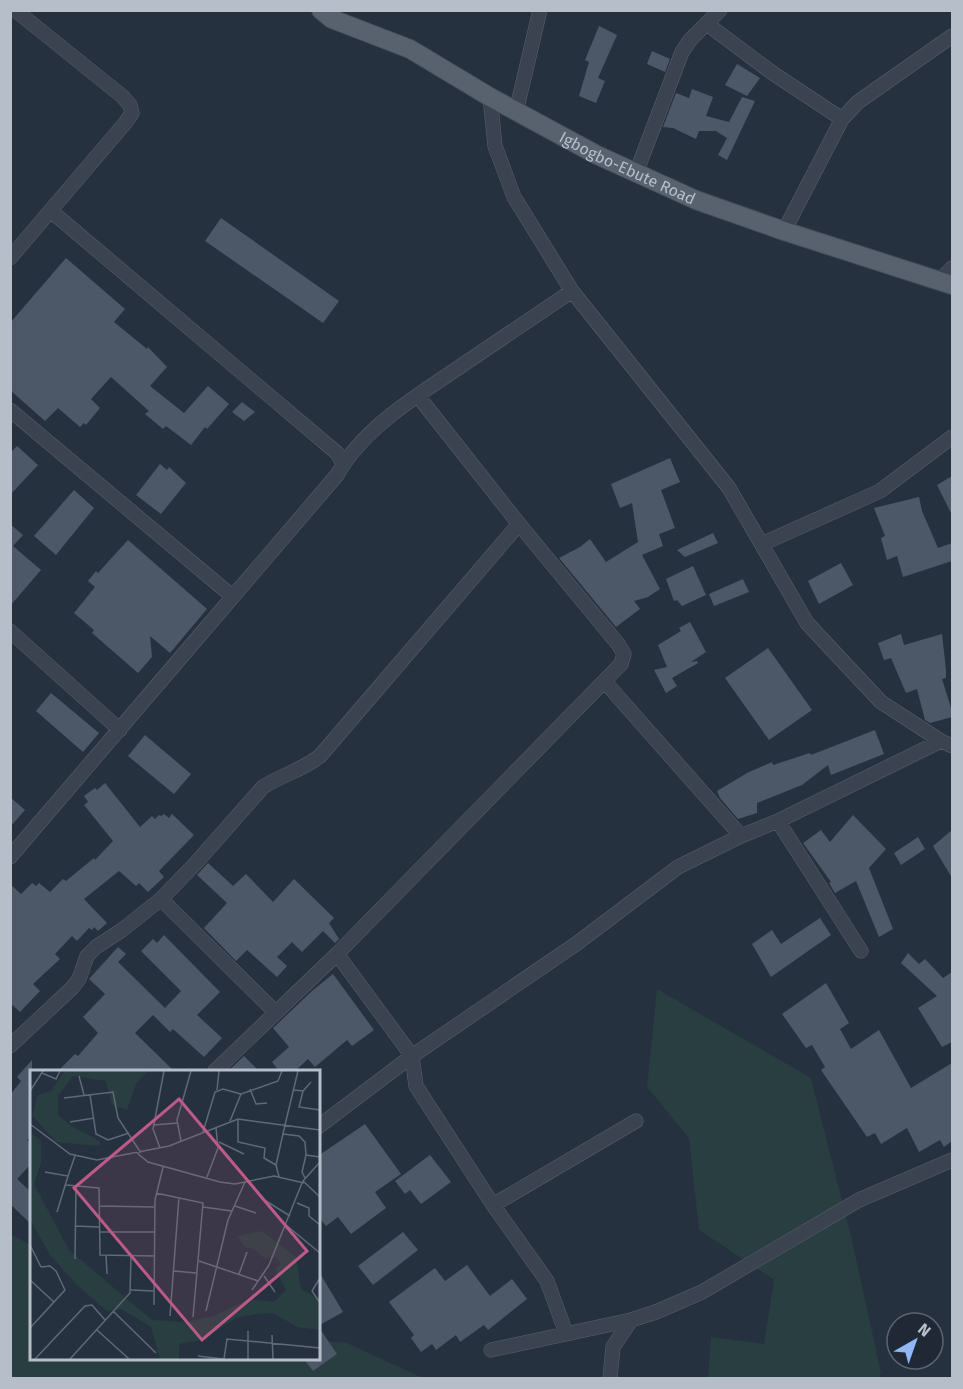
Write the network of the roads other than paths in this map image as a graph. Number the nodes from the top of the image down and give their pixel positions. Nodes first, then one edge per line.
1 (15, 10) edge
2 (321, 10) edge
3 (540, 10) edge
4 (720, 10) edge
5 (707, 24) junction
6 (952, 36) edge
7 (490, 97) junction
8 (516, 112) junction
9 (842, 119) junction
10 (636, 173) junction
11 (51, 211) junction
12 (784, 231) junction
13 (10, 258) edge
14 (952, 268) edge
15 (946, 283) edge
16 (572, 291) junction
17 (418, 396) junction
18 (10, 410) edge
19 (952, 436) edge
20 (343, 464) junction
21 (519, 524) junction
22 (762, 544) junction
23 (232, 596) junction
24 (10, 631) edge
25 (605, 682) junction
26 (120, 730) junction
27 (947, 744) edge
28 (778, 821) junction
29 (741, 836) junction
30 (10, 857) edge
31 (162, 899) junction
32 (861, 951) dead end
33 (338, 954) junction
34 (275, 1012) junction
35 (10, 1046) edge
36 (412, 1056) junction
37 (216, 1070) edge
38 (636, 1121) dead end
39 (320, 1125) edge
40 (952, 1160) edge
41 (493, 1205) junction
42 (631, 1320) junction
43 (566, 1333) junction
44 (490, 1350) dead end
45 (610, 1378) edge

1 - 11 street
2 - 7 main road, Igbogbo-Ebute Road
3 - 8 street
4 - 5 street
5 - 9 street
5 - 10 street
6 - 9 street
7 - 8 main road, Igbogbo-Ebute Road
7 - 16 street
8 - 10 main road, Igbogbo-Ebute Road
9 - 12 street
10 - 12 main road, Igbogbo-Ebute Road
11 - 13 street
11 - 20 street
12 - 15 main road, Igbogbo-Ebute Road
14 - 15 street
16 - 17 street
16 - 22 street
17 - 20 street
17 - 21 street
18 - 23 street
19 - 22 street
20 - 23 street
21 - 25 street
21 - 31 street
22 - 27 street
23 - 26 street
24 - 26 street
25 - 29 street
25 - 33 street
26 - 30 street
27 - 28 street
28 - 29 street
28 - 32 street
29 - 36 street
31 - 34 street
31 - 35 street
33 - 34 street
33 - 36 street
34 - 37 street
36 - 39 street
36 - 41 street
38 - 41 street
40 - 42 street
41 - 43 street
42 - 43 street
42 - 45 street
43 - 44 street

